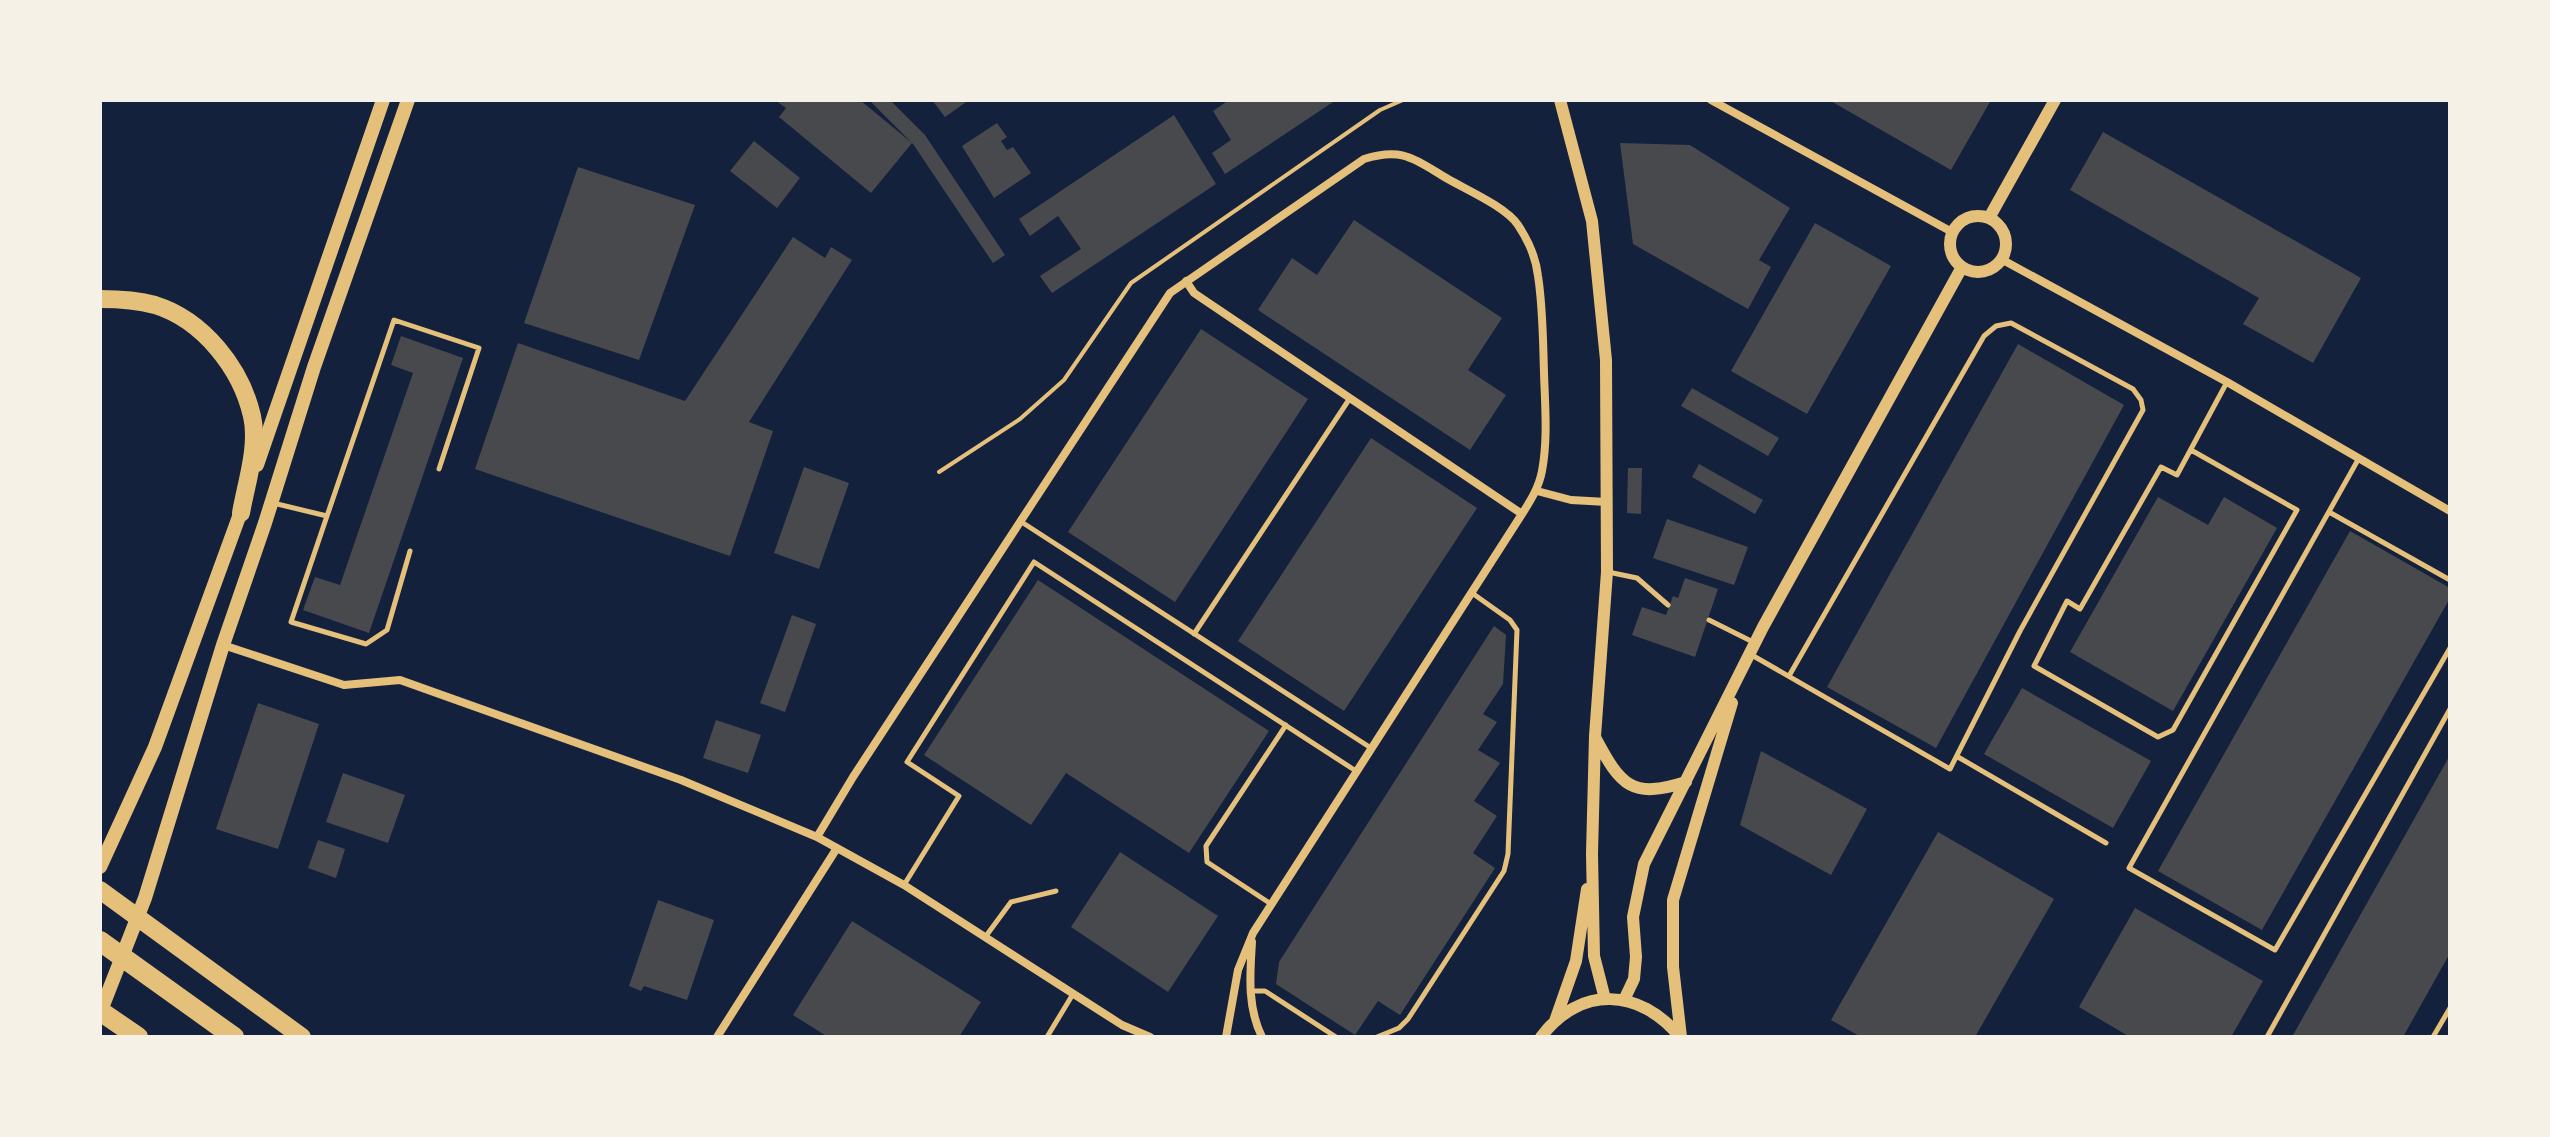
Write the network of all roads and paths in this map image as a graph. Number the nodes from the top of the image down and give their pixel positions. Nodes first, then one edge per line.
1 (383, 100) edge
2 (408, 100) edge
3 (1560, 100) edge
4 (1711, 100) edge
5 (2055, 100) edge
6 (1989, 218) junction
7 (1952, 232) junction
8 (2001, 259) junction
9 (1962, 267) junction
10 (1186, 281) junction
11 (100, 299) edge
12 (2227, 382) junction
13 (1350, 398) junction
14 (2191, 450) junction
15 (2359, 458) junction
16 (439, 469) dead end
17 (1537, 491) junction
18 (1607, 502) junction
19 (272, 503) junction
20 (2450, 511) edge
21 (2328, 512) junction
22 (241, 513) junction
23 (1522, 514) junction
24 (327, 516) junction
25 (1020, 521) junction
26 (410, 551) dead end
27 (1607, 572) junction
28 (2450, 580) edge
29 (1472, 593) junction
30 (1668, 605) dead end
31 (1709, 620) dead end
32 (1194, 634) junction
33 (223, 645) junction
34 (1752, 648) junction
35 (2450, 648) edge
36 (1789, 676) junction
37 (1739, 677) junction
38 (2450, 709) edge
39 (1286, 725) junction
40 (1595, 736) junction
41 (1372, 749) junction
42 (1958, 757) junction
43 (1357, 772) junction
44 (1686, 782) junction
45 (817, 837) junction
46 (2106, 843) dead end
47 (837, 848) junction
48 (1592, 854) junction
49 (100, 866) edge
50 (904, 885) junction
51 (100, 890) edge
52 (1056, 891) dead end
53 (1272, 904) junction
54 (1253, 933) junction
55 (985, 937) junction
56 (100, 941) edge
57 (1250, 991) junction
58 (1073, 994) junction
59 (1605, 999) junction
60 (1624, 1000) junction
61 (2450, 1008) edge
62 (100, 1012) edge
63 (1555, 1021) junction
64 (1122, 1025) junction
65 (138, 1037) edge
66 (234, 1037) edge
67 (302, 1037) edge
68 (717, 1037) edge
69 (1047, 1037) edge
70 (1134, 1037) edge
71 (1150, 1037) edge
72 (1226, 1037) edge
73 (1262, 1037) edge
74 (1336, 1037) edge
75 (1377, 1037) edge
76 (1541, 1037) edge
77 (1681, 1037) edge
78 (2267, 1037) edge
79 (2433, 1037) edge

1 - 22 main road
2 - 19 main road
3 - 18 street
4 - 7 street
5 - 6 street
6 - 7 street
6 - 8 street
7 - 9 street
8 - 9 street
8 - 12 street
9 - 34 street
10 - 13 street
10 - 17 street
10 - 25 street
11 - 22 highway
12 - 14 lane
12 - 15 street
13 - 23 street
13 - 32 lane
14 - 14 lane
15 - 20 street
15 - 21 lane
16 - 24 lane
17 - 18 street
17 - 23 street
18 - 27 street
19 - 24 lane
19 - 33 main road
21 - 28 lane
21 - 35 lane
22 - 49 main road
23 - 29 street
24 - 26 lane
25 - 32 lane
25 - 45 street
27 - 30 lane
27 - 40 street
29 - 41 street
29 - 75 lane
31 - 34 lane
32 - 41 lane
33 - 45 street
33 - 62 main road
34 - 36 lane
34 - 37 street
36 - 42 lane
36 - 42 lane
37 - 44 street
37 - 77 street
38 - 78 lane
39 - 43 lane
39 - 50 lane
39 - 53 lane
40 - 44 street
40 - 48 street
41 - 43 street
42 - 46 lane
43 - 53 street
44 - 60 street
45 - 47 street
47 - 50 street
47 - 68 street
48 - 59 street
48 - 63 street
50 - 55 street
51 - 67 highway
52 - 55 lane
53 - 54 street
54 - 57 street
54 - 72 street
55 - 58 street
56 - 66 highway
57 - 73 street
57 - 74 lane
58 - 64 street
58 - 69 lane
59 - 60 street
59 - 63 street
60 - 77 street
61 - 79 lane
62 - 65 highway
63 - 76 street
64 - 70 street
64 - 71 street

